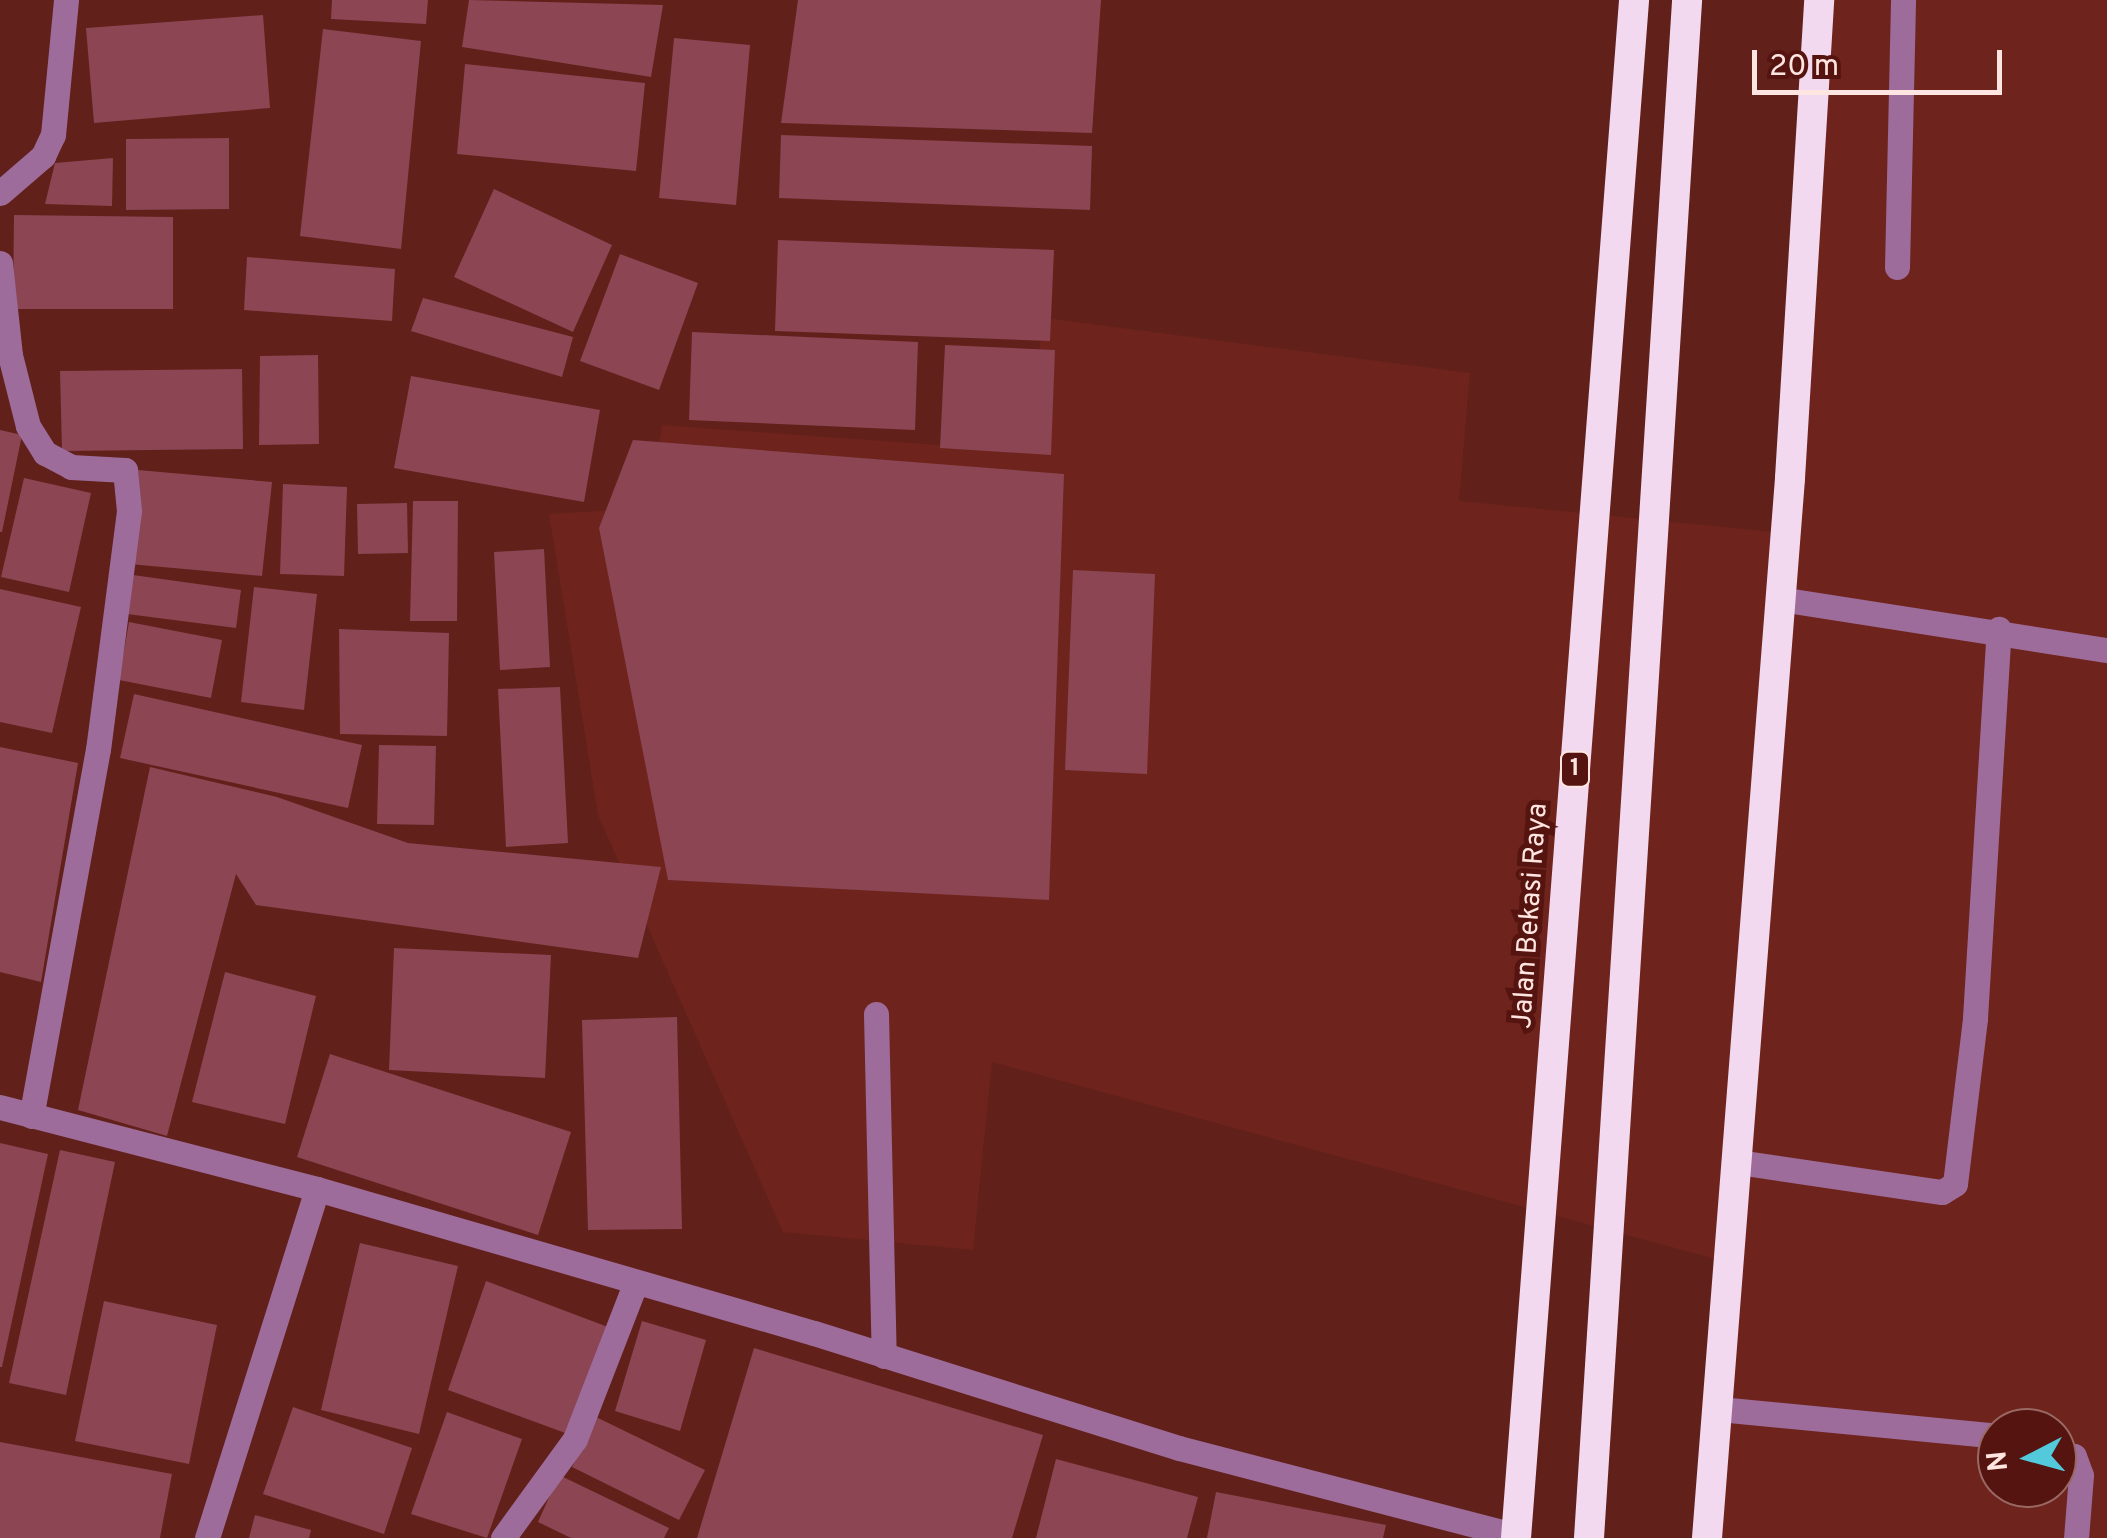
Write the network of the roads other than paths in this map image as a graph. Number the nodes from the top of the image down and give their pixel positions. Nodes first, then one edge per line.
1 (66, 0) edge
2 (1634, 0) edge
3 (1687, 0) edge
4 (1819, 0) edge
5 (1903, 0) edge
6 (0, 193) edge
7 (0, 263) edge
8 (1896, 267) dead end
9 (1780, 599) junction
10 (1998, 629) junction
11 (2107, 650) edge
12 (876, 1014) dead end
13 (0, 1108) edge
14 (32, 1116) junction
15 (1738, 1162) junction
16 (317, 1189) junction
17 (636, 1282) junction
18 (884, 1356) junction
19 (1719, 1409) junction
20 (1977, 1434) edge
21 (2077, 1466) edge
22 (1516, 1537) edge
23 (207, 1538) edge
24 (503, 1538) edge
25 (1589, 1538) edge
26 (1707, 1538) edge
27 (2076, 1538) edge

1 - 6 street
2 - 22 highway, Jalan Bekasi Raya / 1
3 - 25 highway
4 - 9 highway
5 - 8 street
7 - 14 street
9 - 10 street
9 - 15 highway
10 - 11 street
10 - 15 street
12 - 18 street
13 - 14 street
14 - 16 street
15 - 19 highway
16 - 17 street
16 - 23 street
17 - 18 street
17 - 24 street
18 - 22 street
19 - 20 street
19 - 26 highway
21 - 27 street

